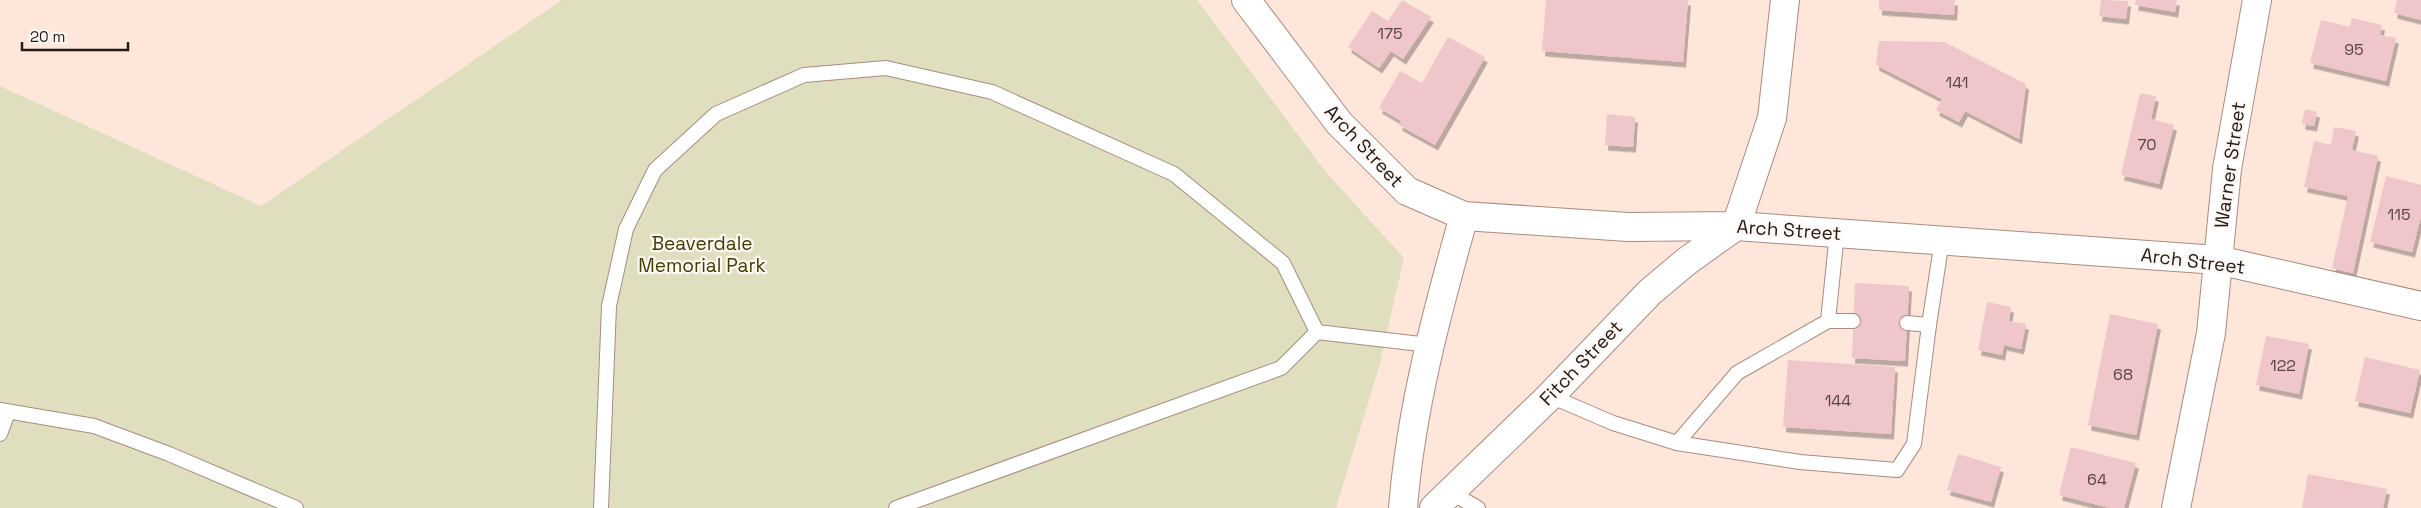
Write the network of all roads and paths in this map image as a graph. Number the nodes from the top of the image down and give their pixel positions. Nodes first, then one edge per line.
1 (1785, 0) edge
2 (2257, 0) edge
3 (1253, 2) edge
4 (1464, 216) junction
5 (1736, 226) junction
6 (1836, 233) junction
7 (1942, 240) junction
8 (2218, 260) junction
9 (2421, 306) edge
10 (1828, 321) junction
11 (1853, 321) dead end
12 (1907, 323) dead end
13 (1929, 325) junction
14 (1317, 332) junction
15 (1429, 345) junction
16 (1550, 396) junction
17 (4, 411) edge
18 (0, 434) edge
19 (1677, 443) junction
20 (1442, 500) edge
21 (296, 508) edge
22 (601, 508) edge
23 (896, 508) edge
24 (1403, 508) edge
25 (1478, 508) edge
26 (2176, 508) edge

1 - 5 street
2 - 8 street, Warner Street
3 - 4 street, Arch Street
4 - 5 street, Arch Street
4 - 15 street
5 - 6 street, Arch Street
5 - 16 street, Fitch Street
6 - 7 street, Arch Street
6 - 10 lane
7 - 8 street, Arch Street
7 - 13 lane
8 - 9 street, Arch Street
8 - 26 street, Warner Street
10 - 11 lane
10 - 19 lane
12 - 13 lane
13 - 19 lane
14 - 15 lane
14 - 22 lane
14 - 23 lane
15 - 24 street
16 - 19 lane
16 - 20 street, Fitch Street
17 - 18 lane
17 - 21 lane
20 - 25 lane

